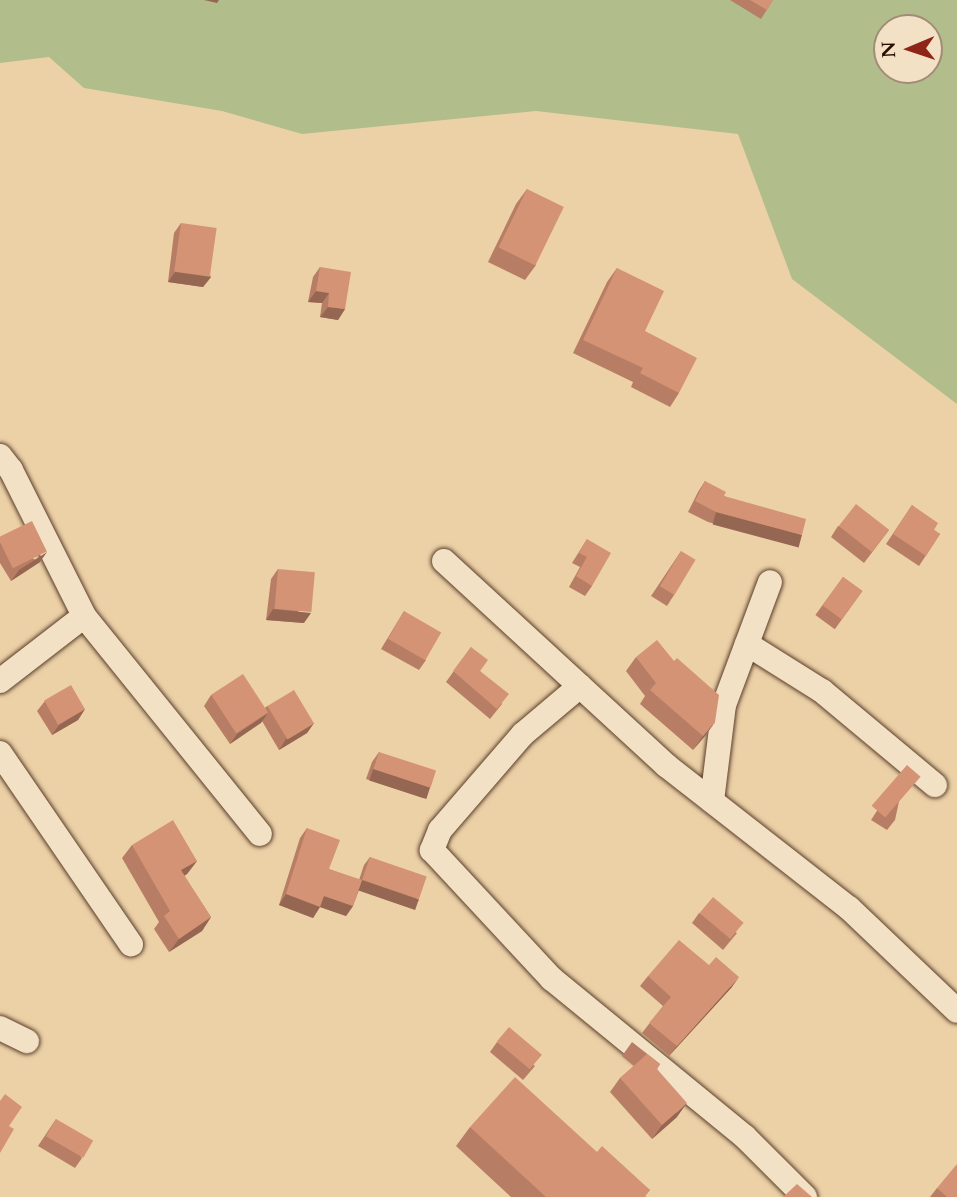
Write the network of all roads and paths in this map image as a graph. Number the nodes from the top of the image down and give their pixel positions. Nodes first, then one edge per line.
1 (0, 456) edge
2 (444, 561) dead end
3 (769, 582) dead end
4 (84, 616) junction
5 (747, 644) junction
6 (0, 681) edge
7 (580, 686) junction
8 (0, 752) edge
9 (934, 785) dead end
10 (712, 801) junction
11 (260, 834) dead end
12 (131, 944) dead end
13 (957, 1012) edge
14 (0, 1028) edge
15 (27, 1041) dead end
16 (805, 1197) edge

1 - 4 street
2 - 7 street
3 - 5 street
4 - 6 street
4 - 11 street
5 - 9 street
5 - 10 street
7 - 10 street
7 - 16 street
8 - 12 street
10 - 13 street
14 - 15 street

